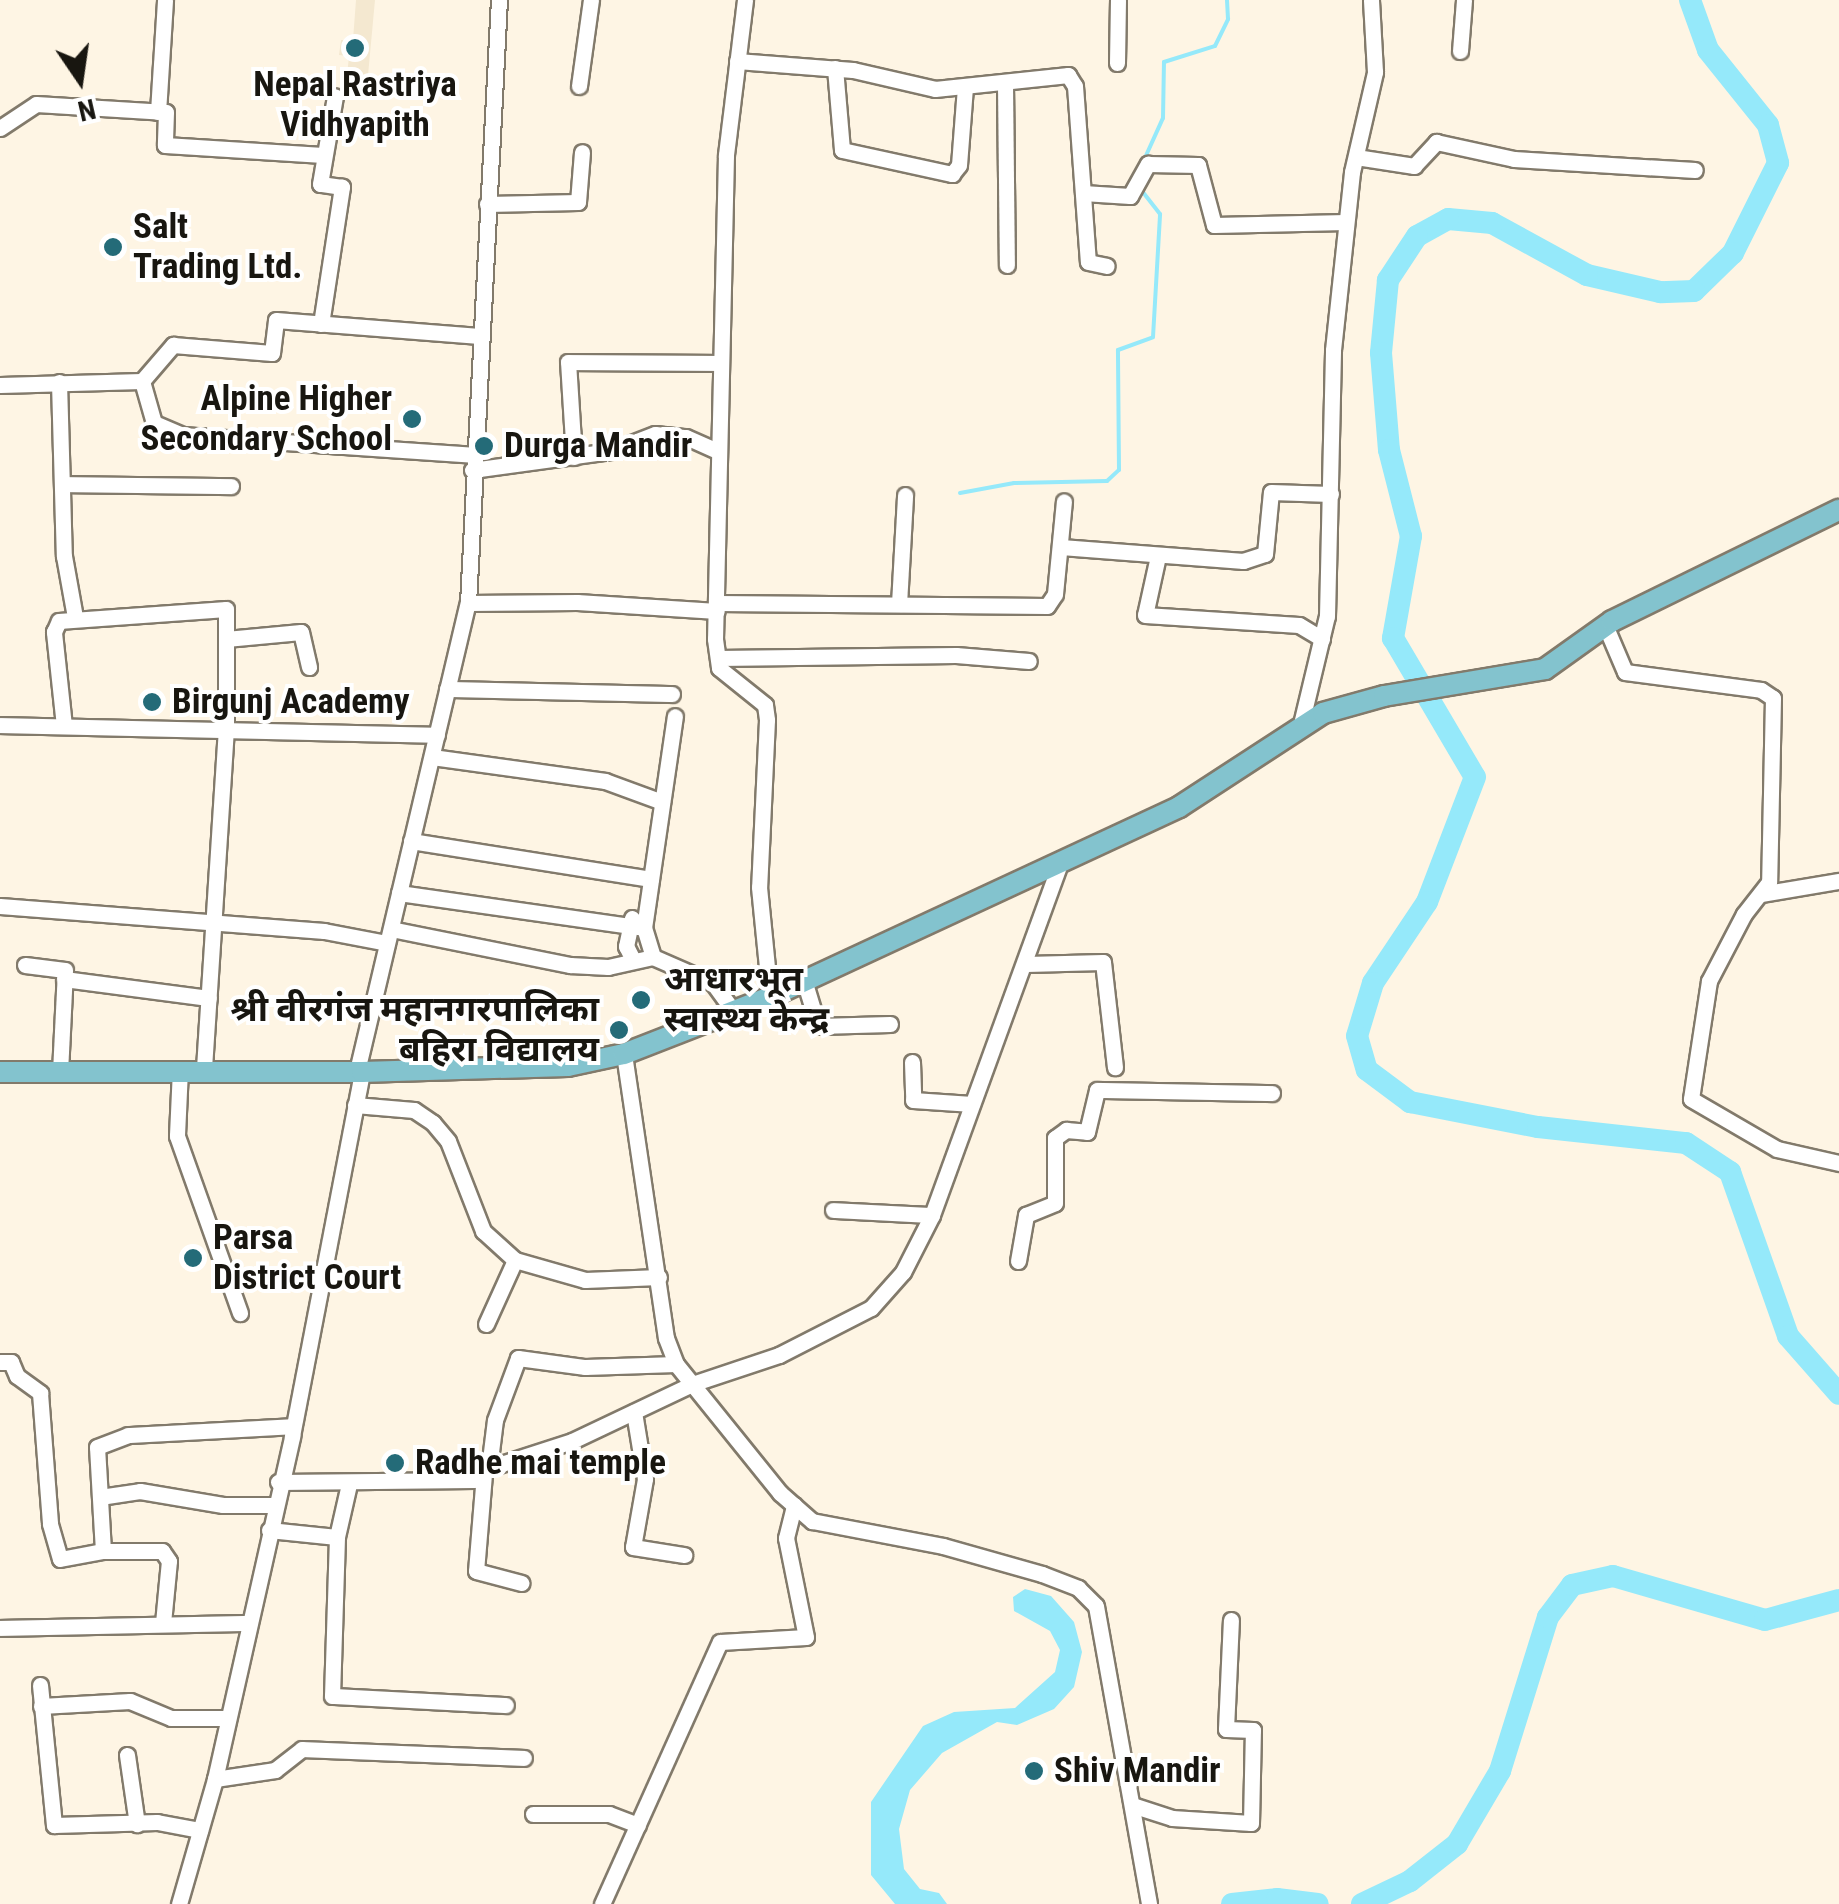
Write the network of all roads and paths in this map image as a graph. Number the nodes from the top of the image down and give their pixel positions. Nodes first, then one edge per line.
1 (166, 0) edge
2 (499, 0) edge
3 (591, 0) edge
4 (745, 0) edge
5 (1118, 0) edge
6 (1371, 0) edge
7 (1464, 0) edge
8 (1460, 51) dead end
9 (736, 62) junction
10 (1117, 63) dead end
11 (835, 68) junction
12 (1005, 84) junction
13 (579, 86) dead end
14 (964, 87) junction
15 (335, 96) dead end
16 (158, 112) junction
17 (1, 122) edge
18 (582, 152) dead end
19 (323, 155) junction
20 (1356, 157) junction
21 (1694, 170) dead end
22 (1083, 193) junction
23 (487, 204) junction
24 (1346, 222) junction
25 (1008, 266) dead end
26 (1107, 266) dead end
27 (321, 324) junction
28 (479, 336) junction
29 (718, 364) junction
30 (142, 381) junction
31 (60, 382) junction
32 (0, 385) edge
33 (719, 452) junction
34 (574, 456) junction
35 (472, 463) junction
36 (63, 484) junction
37 (231, 486) dead end
38 (906, 494) dead end
39 (1331, 494) junction
40 (1064, 501) dead end
41 (1839, 510) edge
42 (1060, 547) junction
43 (1158, 556) junction
44 (468, 603) junction
45 (900, 604) junction
46 (717, 607) junction
47 (75, 617) junction
48 (1605, 625) junction
49 (226, 639) junction
50 (1322, 639) junction
51 (718, 658) junction
52 (1029, 661) dead end
53 (309, 667) dead end
54 (447, 689) junction
55 (672, 694) dead end
56 (675, 716) dead end
57 (1301, 724) junction
58 (0, 725) edge
59 (64, 726) junction
60 (226, 728) junction
61 (437, 735) junction
62 (432, 757) junction
63 (662, 802) junction
64 (411, 841) junction
65 (1061, 860) junction
66 (651, 879) junction
67 (1839, 881) edge
68 (399, 893) junction
69 (1761, 894) junction
70 (0, 906) edge
71 (215, 921) junction
72 (636, 926) junction
73 (389, 936) junction
74 (653, 957) junction
75 (634, 960) junction
76 (1026, 964) junction
77 (25, 965) dead end
78 (64, 979) junction
79 (804, 980) junction
80 (770, 997) junction
81 (209, 998) junction
82 (734, 1012) junction
83 (890, 1024) dead end
84 (624, 1054) junction
85 (912, 1062) dead end
86 (1115, 1067) dead end
87 (204, 1068) junction
88 (180, 1069) junction
89 (60, 1071) junction
90 (0, 1072) edge
91 (359, 1072) junction
92 (1272, 1093) dead end
93 (972, 1104) junction
94 (355, 1105) junction
95 (1839, 1162) edge
96 (833, 1210) dead end
97 (932, 1215) junction
98 (515, 1260) junction
99 (1018, 1261) dead end
100 (659, 1278) junction
101 (240, 1313) dead end
102 (486, 1324) dead end
103 (0, 1362) edge
104 (676, 1364) junction
105 (692, 1384) junction
106 (634, 1412) junction
107 (294, 1426) junction
108 (486, 1471) junction
109 (278, 1482) junction
110 (349, 1484) junction
111 (100, 1497) junction
112 (274, 1505) junction
113 (794, 1505) junction
114 (269, 1530) junction
115 (337, 1537) junction
116 (103, 1551) junction
117 (684, 1555) dead end
118 (521, 1583) dead end
119 (1231, 1620) dead end
120 (248, 1622) junction
121 (163, 1623) junction
122 (0, 1628) edge
123 (40, 1684) dead end
124 (506, 1704) dead end
125 (42, 1706) junction
126 (228, 1718) junction
127 (127, 1755) dead end
128 (524, 1758) dead end
129 (215, 1779) junction
130 (1132, 1805) junction
131 (534, 1814) dead end
132 (137, 1824) junction
133 (638, 1825) junction
134 (200, 1830) junction
135 (179, 1904) edge
136 (602, 1904) edge
137 (1149, 1904) edge

1 - 16 street
2 - 23 street
3 - 13 street
4 - 9 street
5 - 10 street
6 - 20 street
7 - 8 street
9 - 11 street
9 - 29 street
11 - 14 street
11 - 14 street
12 - 14 street
12 - 22 street
12 - 25 street
15 - 19 street
16 - 17 street
16 - 19 street
18 - 23 street
19 - 27 street
20 - 21 street
20 - 24 street
22 - 24 street
22 - 26 street
23 - 28 street
24 - 39 street
27 - 28 street
27 - 30 street
28 - 35 street
29 - 33 street
29 - 34 street
30 - 31 street
30 - 35 street
31 - 32 street
31 - 36 street
33 - 34 street
33 - 46 street
34 - 35 street
35 - 44 street
36 - 37 street
36 - 47 street
38 - 45 street
39 - 43 street
39 - 50 street
40 - 42 street
41 - 48 main road
42 - 43 street
42 - 45 street
43 - 50 street
44 - 46 street
44 - 54 street
45 - 46 street
46 - 51 street
47 - 49 street
47 - 59 street
48 - 57 main road
48 - 69 street
49 - 53 street
49 - 60 street
50 - 57 street
51 - 52 street
51 - 80 street
54 - 55 street
54 - 61 street
56 - 63 street
57 - 65 main road
58 - 59 street
59 - 60 street
60 - 61 street
60 - 71 street
61 - 62 street
62 - 63 street
62 - 64 street
63 - 66 street
64 - 66 street
64 - 68 street
65 - 76 street
65 - 79 main road
66 - 72 street
67 - 69 street
68 - 72 street
68 - 73 street
69 - 95 street
70 - 71 street
71 - 73 street
71 - 81 street
72 - 74 street
72 - 75 street
73 - 75 street
73 - 91 street
74 - 75 street
74 - 82 street
76 - 86 street
76 - 93 street
77 - 78 street
78 - 81 street
78 - 89 street
79 - 80 main road
79 - 83 street
80 - 82 main road
81 - 87 street
82 - 84 main road
84 - 91 main road
84 - 100 street
85 - 93 street
87 - 88 main road
87 - 91 main road
88 - 89 main road
88 - 101 street
89 - 90 main road
91 - 94 street
92 - 99 street
93 - 97 street
94 - 98 street
94 - 107 street
96 - 97 street
97 - 105 street
98 - 100 street
98 - 102 street
100 - 104 street
103 - 116 street
104 - 105 street
104 - 108 street
105 - 106 street
105 - 113 street
106 - 108 street
106 - 117 street
107 - 109 street
107 - 111 street
108 - 110 street
108 - 118 street
109 - 110 street
109 - 112 street
110 - 115 street
111 - 112 street
111 - 116 street
112 - 114 street
113 - 130 street
113 - 133 street
114 - 115 street
114 - 120 street
115 - 124 street
116 - 121 street
119 - 130 street
120 - 121 street
120 - 126 street
121 - 122 street
123 - 125 street
125 - 126 street
125 - 132 street
126 - 129 street
127 - 132 street
128 - 129 street
129 - 134 street
130 - 137 street
131 - 133 street
132 - 134 street
133 - 136 street
134 - 135 street

